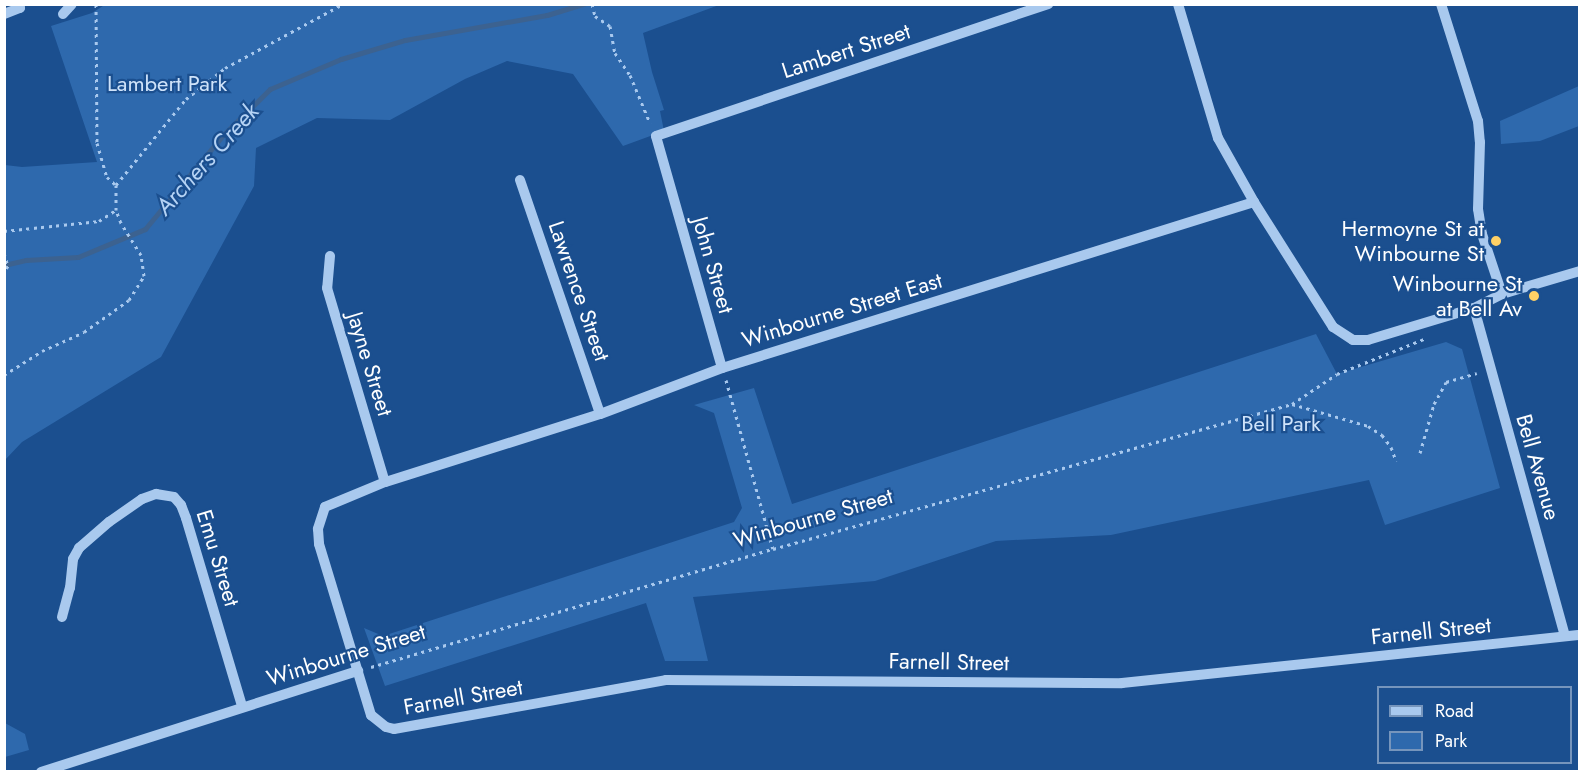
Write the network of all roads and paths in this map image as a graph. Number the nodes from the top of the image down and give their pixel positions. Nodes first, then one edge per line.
1 (72, 4) edge
2 (96, 4) edge
3 (344, 4) edge
4 (592, 4) edge
5 (1048, 4) edge
6 (1178, 4) edge
7 (1441, 4) edge
8 (19, 6) edge
9 (4, 14) edge
10 (63, 14) dead end
11 (656, 136) junction
12 (520, 180) dead end
13 (116, 185) junction
14 (1254, 202) junction
15 (116, 210) junction
16 (4, 231) edge
17 (4, 253) edge
18 (330, 256) dead end
19 (4, 271) edge
20 (1580, 271) edge
21 (1502, 294) junction
22 (1474, 308) junction
23 (1428, 337) dead end
24 (722, 368) junction
25 (1490, 369) junction
26 (4, 375) edge
27 (1292, 404) junction
28 (600, 414) junction
29 (1420, 453) dead end
30 (1396, 460) dead end
31 (385, 482) junction
32 (773, 549) junction
33 (62, 617) dead end
34 (1580, 635) edge
35 (1565, 636) junction
36 (357, 671) junction
37 (242, 706) junction
38 (41, 771) edge

1 - 10 street
2 - 13 path
3 - 13 path
4 - 11 path
5 - 11 street, Lambert Street
6 - 14 street
7 - 21 street
8 - 9 street
11 - 24 street, John Street
12 - 28 street, Lawrence Street
13 - 15 path
14 - 22 street
14 - 24 street, Winbourne Street East
15 - 16 path
15 - 26 path
17 - 19 path
18 - 31 street, Jayne Street
20 - 21 street
21 - 22 street
22 - 25 street, Bell Avenue
23 - 27 path, Winbourne Street
24 - 28 street, Winbourne Street East
24 - 32 path
25 - 29 path
25 - 35 street, Bell Avenue
27 - 30 path
27 - 32 path, Winbourne Street
28 - 31 street, Winbourne Street East
31 - 36 street, Winbourne Street East
32 - 36 path, Winbourne Street
33 - 37 street, Emu Street
34 - 35 street, Farnell Street
35 - 36 street, Farnell Street
36 - 37 street, Winbourne Street
37 - 38 street, Winbourne Street

